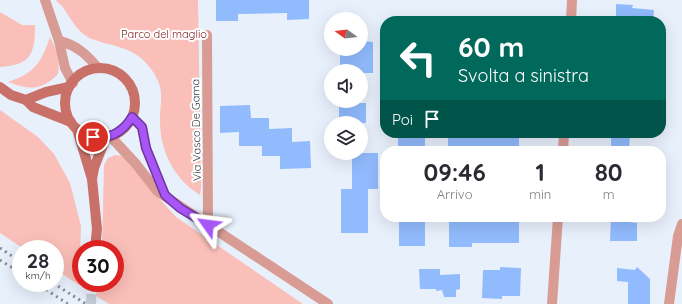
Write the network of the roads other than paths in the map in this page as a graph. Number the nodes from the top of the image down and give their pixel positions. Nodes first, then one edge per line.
1 (45, 0) edge
2 (572, 0) edge
3 (571, 16) edge
4 (206, 35) dead end
5 (59, 41) junction
6 (98, 68) junction
7 (71, 85) junction
8 (0, 87) edge
9 (26, 100) junction
10 (132, 117) junction
11 (74, 126) junction
12 (108, 137) junction
13 (92, 179) junction
14 (165, 195) junction
15 (558, 222) edge
16 (682, 224) edge
17 (208, 225) junction
18 (96, 240) edge
19 (328, 304) edge
20 (552, 304) edge
21 (669, 304) edge

1 - 5 street
2 - 3 street
4 - 17 street, Via Vasco De Gama
5 - 6 street
5 - 7 street
6 - 7 street
6 - 10 street
7 - 9 street
7 - 11 street
8 - 9 street
9 - 11 street
10 - 12 street
10 - 14 street
11 - 12 street
11 - 13 street
12 - 13 street
12 - 14 street
13 - 18 street
14 - 17 street
15 - 20 street
16 - 21 street
17 - 19 street

